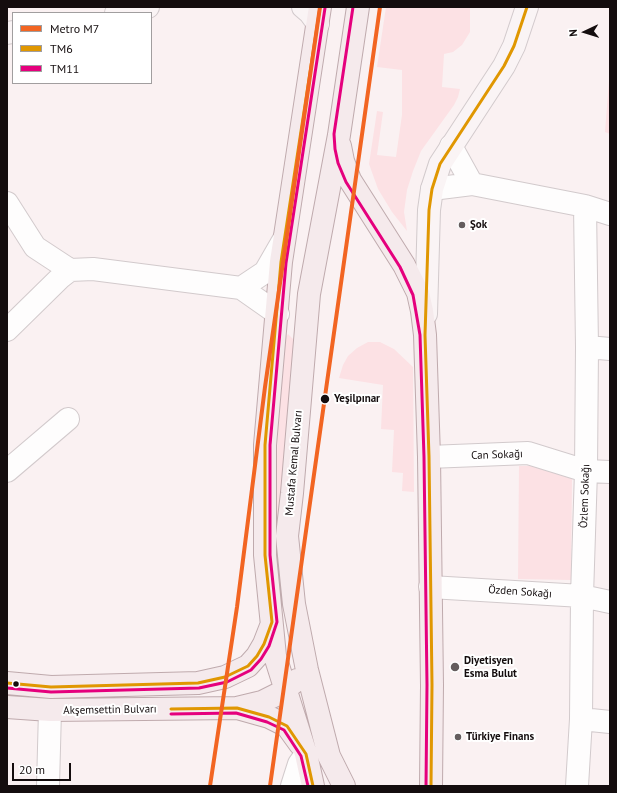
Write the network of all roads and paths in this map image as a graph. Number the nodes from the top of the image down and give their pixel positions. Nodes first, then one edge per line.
1 (148, 7) edge
2 (303, 7) edge
3 (358, 7) edge
4 (526, 7) edge
5 (121, 12) edge
6 (319, 15) edge
7 (339, 135) junction
8 (451, 146) junction
9 (472, 184) junction
10 (432, 189) junction
11 (7, 203) edge
12 (585, 206) junction
13 (610, 214) edge
14 (286, 236) junction
15 (70, 270) junction
16 (241, 288) junction
17 (278, 314) junction
18 (7, 330) edge
19 (425, 335) junction
20 (587, 347) junction
21 (610, 349) edge
22 (68, 419) dead end
23 (429, 457) junction
24 (7, 471) edge
25 (586, 471) junction
26 (610, 472) edge
27 (430, 587) junction
28 (582, 596) junction
29 (610, 602) edge
30 (272, 622) junction
31 (306, 662) junction
32 (7, 683) edge
33 (51, 687) junction
34 (285, 689) junction
35 (7, 708) edge
36 (237, 708) junction
37 (50, 710) junction
38 (581, 719) junction
39 (610, 722) edge
40 (306, 754) junction
41 (48, 786) edge
42 (292, 786) edge
43 (313, 786) edge
44 (344, 786) edge
45 (431, 786) edge
46 (577, 786) edge

1 - 5 street
2 - 6 street
3 - 7 main road, Mustafa Kemal Bulvarı
4 - 8 street
6 - 14 main road
7 - 19 main road, Mustafa Kemal Bulvarı
7 - 31 main road, Mustafa Kemal Bulvarı
8 - 9 street
8 - 10 street
9 - 10 street
9 - 12 street
10 - 19 street
11 - 15 street
12 - 13 street
12 - 20 street, Özlem Sokağı
14 - 16 street
14 - 17 main road
15 - 16 street
15 - 18 street
16 - 17 street
17 - 30 main road
19 - 23 main road, Mustafa Kemal Bulvarı
20 - 21 street
20 - 25 street, Özlem Sokağı
22 - 24 street
23 - 25 street, Can Sokağı
23 - 27 main road, Mustafa Kemal Bulvarı
25 - 26 street, Can Sokağı
25 - 28 street, Özlem Sokağı
27 - 28 street, Özden Sokağı
27 - 45 main road, Mustafa Kemal Bulvarı
28 - 29 street, Özden Sokağı
28 - 38 street, Özlem Sokağı
30 - 33 main road
30 - 34 main road
31 - 34 main road
31 - 44 main road, Mustafa Kemal Bulvarı
32 - 33 main road
33 - 37 main road
34 - 36 main road
34 - 40 main road
35 - 37 main road, Akşemsettin Bulvarı
36 - 37 main road, Akşemsettin Bulvarı
36 - 40 main road
37 - 41 street
38 - 39 street
38 - 46 street, Özlem Sokağı
40 - 42 street
40 - 43 main road

